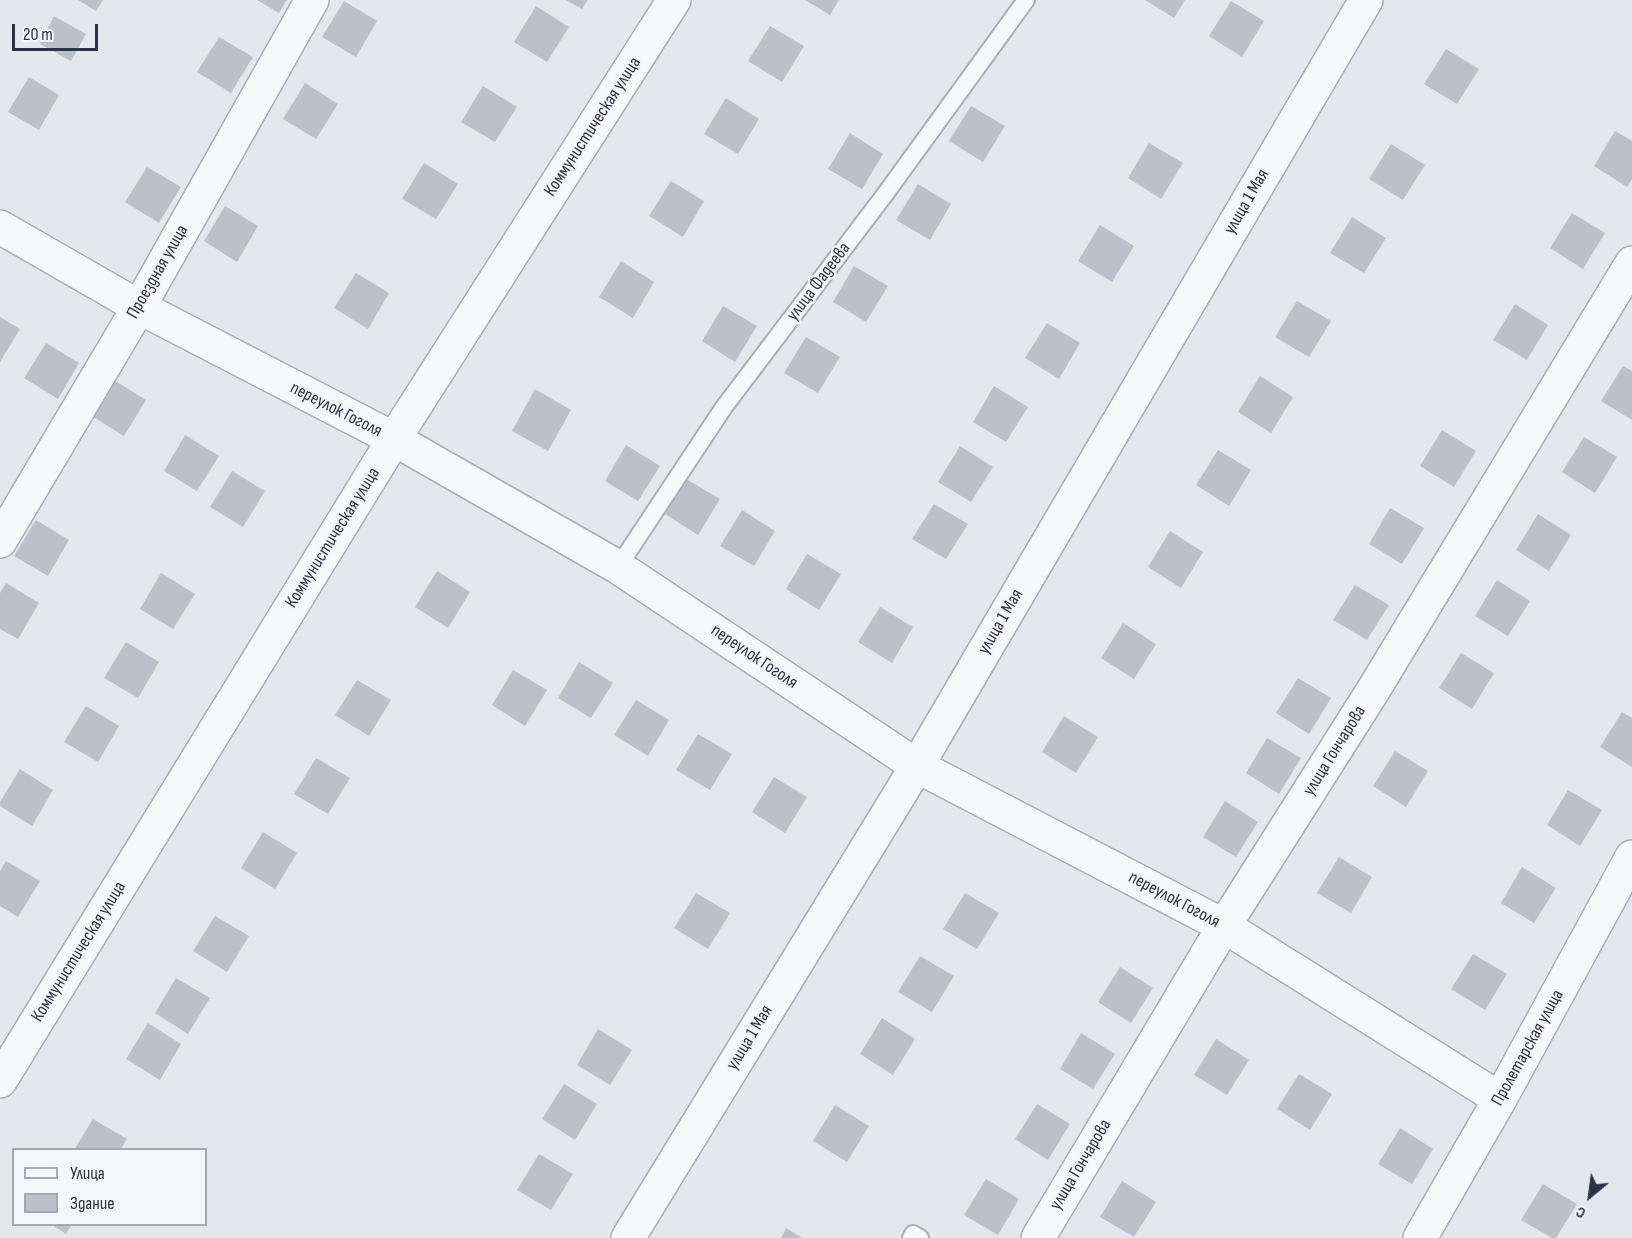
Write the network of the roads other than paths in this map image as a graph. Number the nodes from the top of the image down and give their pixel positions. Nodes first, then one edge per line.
1 (312, 0) edge
2 (674, 0) edge
3 (1026, 0) edge
4 (1366, 0) edge
5 (0, 227) edge
6 (1632, 263) edge
7 (139, 308) junction
8 (394, 440) junction
9 (0, 542) edge
10 (618, 567) junction
11 (917, 766) junction
12 (1632, 856) edge
13 (1224, 926) junction
14 (0, 1081) edge
15 (1500, 1099) junction
16 (628, 1238) edge
17 (911, 1238) edge
18 (920, 1238) edge
19 (1038, 1238) edge
20 (1420, 1238) edge

1 - 7 street, Проездная улица
2 - 8 street, Коммунистическая улица
3 - 10 lane, улица Фадеева
4 - 11 street, улица 1 Мая
5 - 7 street, переулок Гоголя
6 - 13 street, улица Гончарова
7 - 8 street, переулок Гоголя
7 - 9 street, Проездная улица
8 - 10 street, переулок Гоголя
8 - 14 street, Коммунистическая улица
10 - 11 street, переулок Гоголя
11 - 13 street, переулок Гоголя
11 - 16 street, улица 1 Мая
12 - 15 street, Пролетарская улица
13 - 15 street, переулок Гоголя
13 - 19 street, улица Гончарова
15 - 20 street, Пролетарская улица
17 - 18 lane

